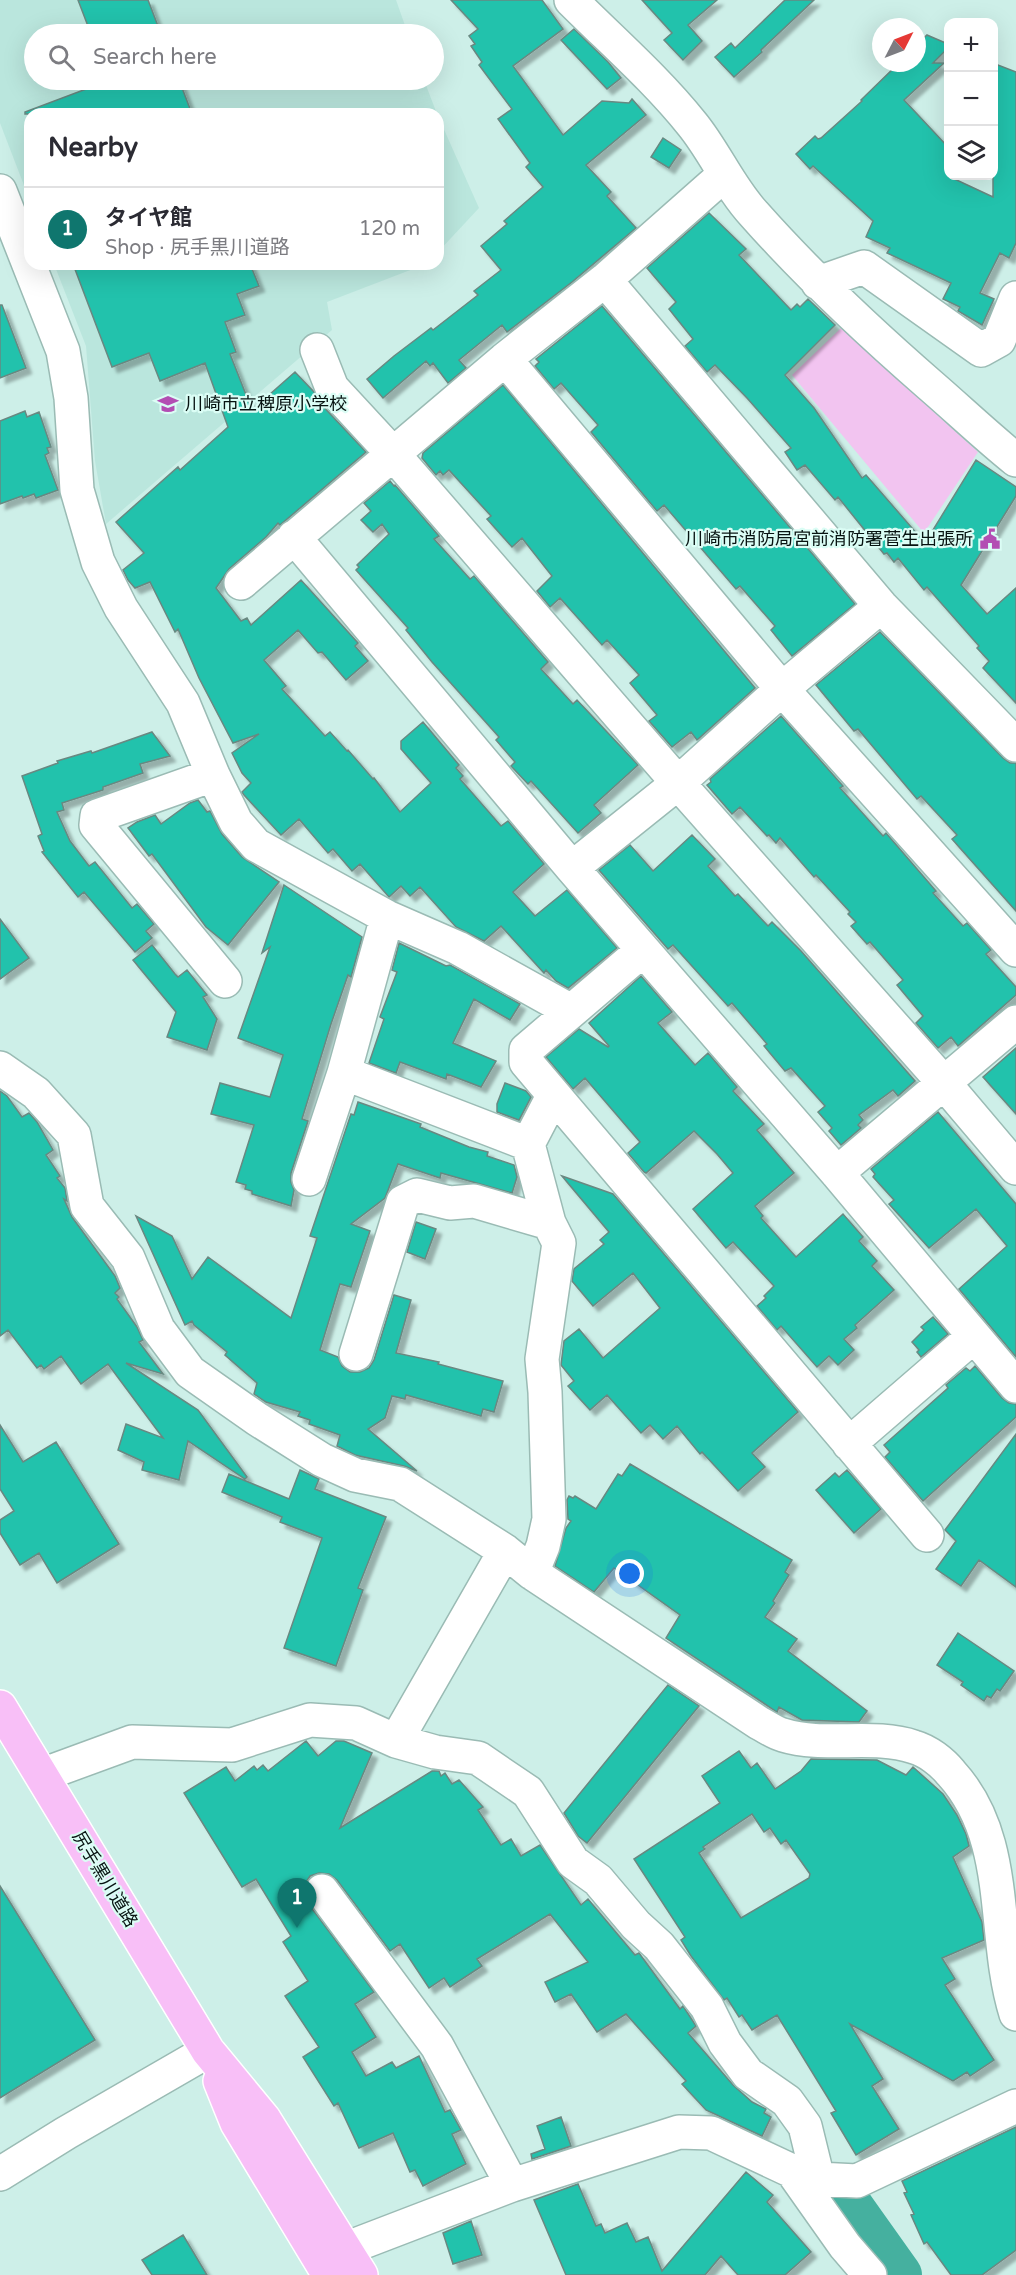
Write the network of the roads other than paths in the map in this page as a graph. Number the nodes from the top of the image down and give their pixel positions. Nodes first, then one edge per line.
1 (571, 0) edge
2 (725, 174) junction
3 (0, 191) edge
4 (24, 252) edge
5 (31, 270) edge
6 (605, 280) junction
7 (818, 283) junction
8 (1016, 298) edge
9 (317, 350) dead end
10 (505, 359) junction
11 (394, 455) junction
12 (1016, 460) edge
13 (294, 537) junction
14 (242, 583) dead end
15 (881, 606) junction
16 (782, 689) junction
17 (1016, 745) edge
18 (213, 775) junction
19 (678, 783) junction
20 (572, 868) junction
21 (387, 917) junction
22 (643, 950) junction
23 (1016, 950) edge
24 (225, 981) dead end
25 (571, 1011) junction
26 (1016, 1022) edge
27 (0, 1068) edge
28 (344, 1073) junction
29 (944, 1083) junction
30 (553, 1096) junction
31 (528, 1144) junction
32 (1016, 1168) edge
33 (837, 1173) junction
34 (309, 1179) dead end
35 (549, 1223) junction
36 (974, 1336) junction
37 (356, 1354) dead end
38 (1016, 1386) edge
39 (849, 1444) junction
40 (927, 1534) dead end
41 (505, 1551) junction
42 (532, 1573) junction
43 (0, 1707) edge
44 (396, 1741) junction
45 (42, 1775) junction
46 (322, 1891) dead end
47 (1016, 2014) edge
48 (208, 2051) junction
49 (1016, 2106) edge
50 (0, 2174) edge
51 (805, 2175) junction
52 (512, 2186) junction
53 (345, 2266) edge
54 (870, 2275) edge

1 - 2 street
2 - 6 street
2 - 7 street
3 - 4 street
5 - 18 street
6 - 10 street
6 - 15 street
7 - 8 street
7 - 12 street
9 - 11 street
10 - 11 street
10 - 16 street
11 - 13 street
11 - 19 street
13 - 14 street
13 - 20 street
15 - 16 street
15 - 17 street
16 - 19 street
16 - 23 street
18 - 21 street
18 - 24 street
19 - 20 street
19 - 29 street
20 - 22 street
21 - 25 street
21 - 28 street
22 - 25 street
22 - 33 street
25 - 30 street
26 - 29 street
27 - 41 street
28 - 31 street
28 - 34 street
29 - 32 street
29 - 33 street
30 - 31 street
30 - 39 street
31 - 35 street
33 - 36 street
35 - 37 street
35 - 42 street
36 - 38 street
36 - 39 street
39 - 40 street
41 - 42 street
41 - 44 street
42 - 47 street
43 - 45 main road, 尻手黒川道路
44 - 45 street
44 - 51 street
45 - 48 main road, 尻手黒川道路
46 - 52 street
48 - 50 street
48 - 53 main road, 尻手黒川道路
49 - 51 street
51 - 52 street
51 - 54 street
52 - 53 street

